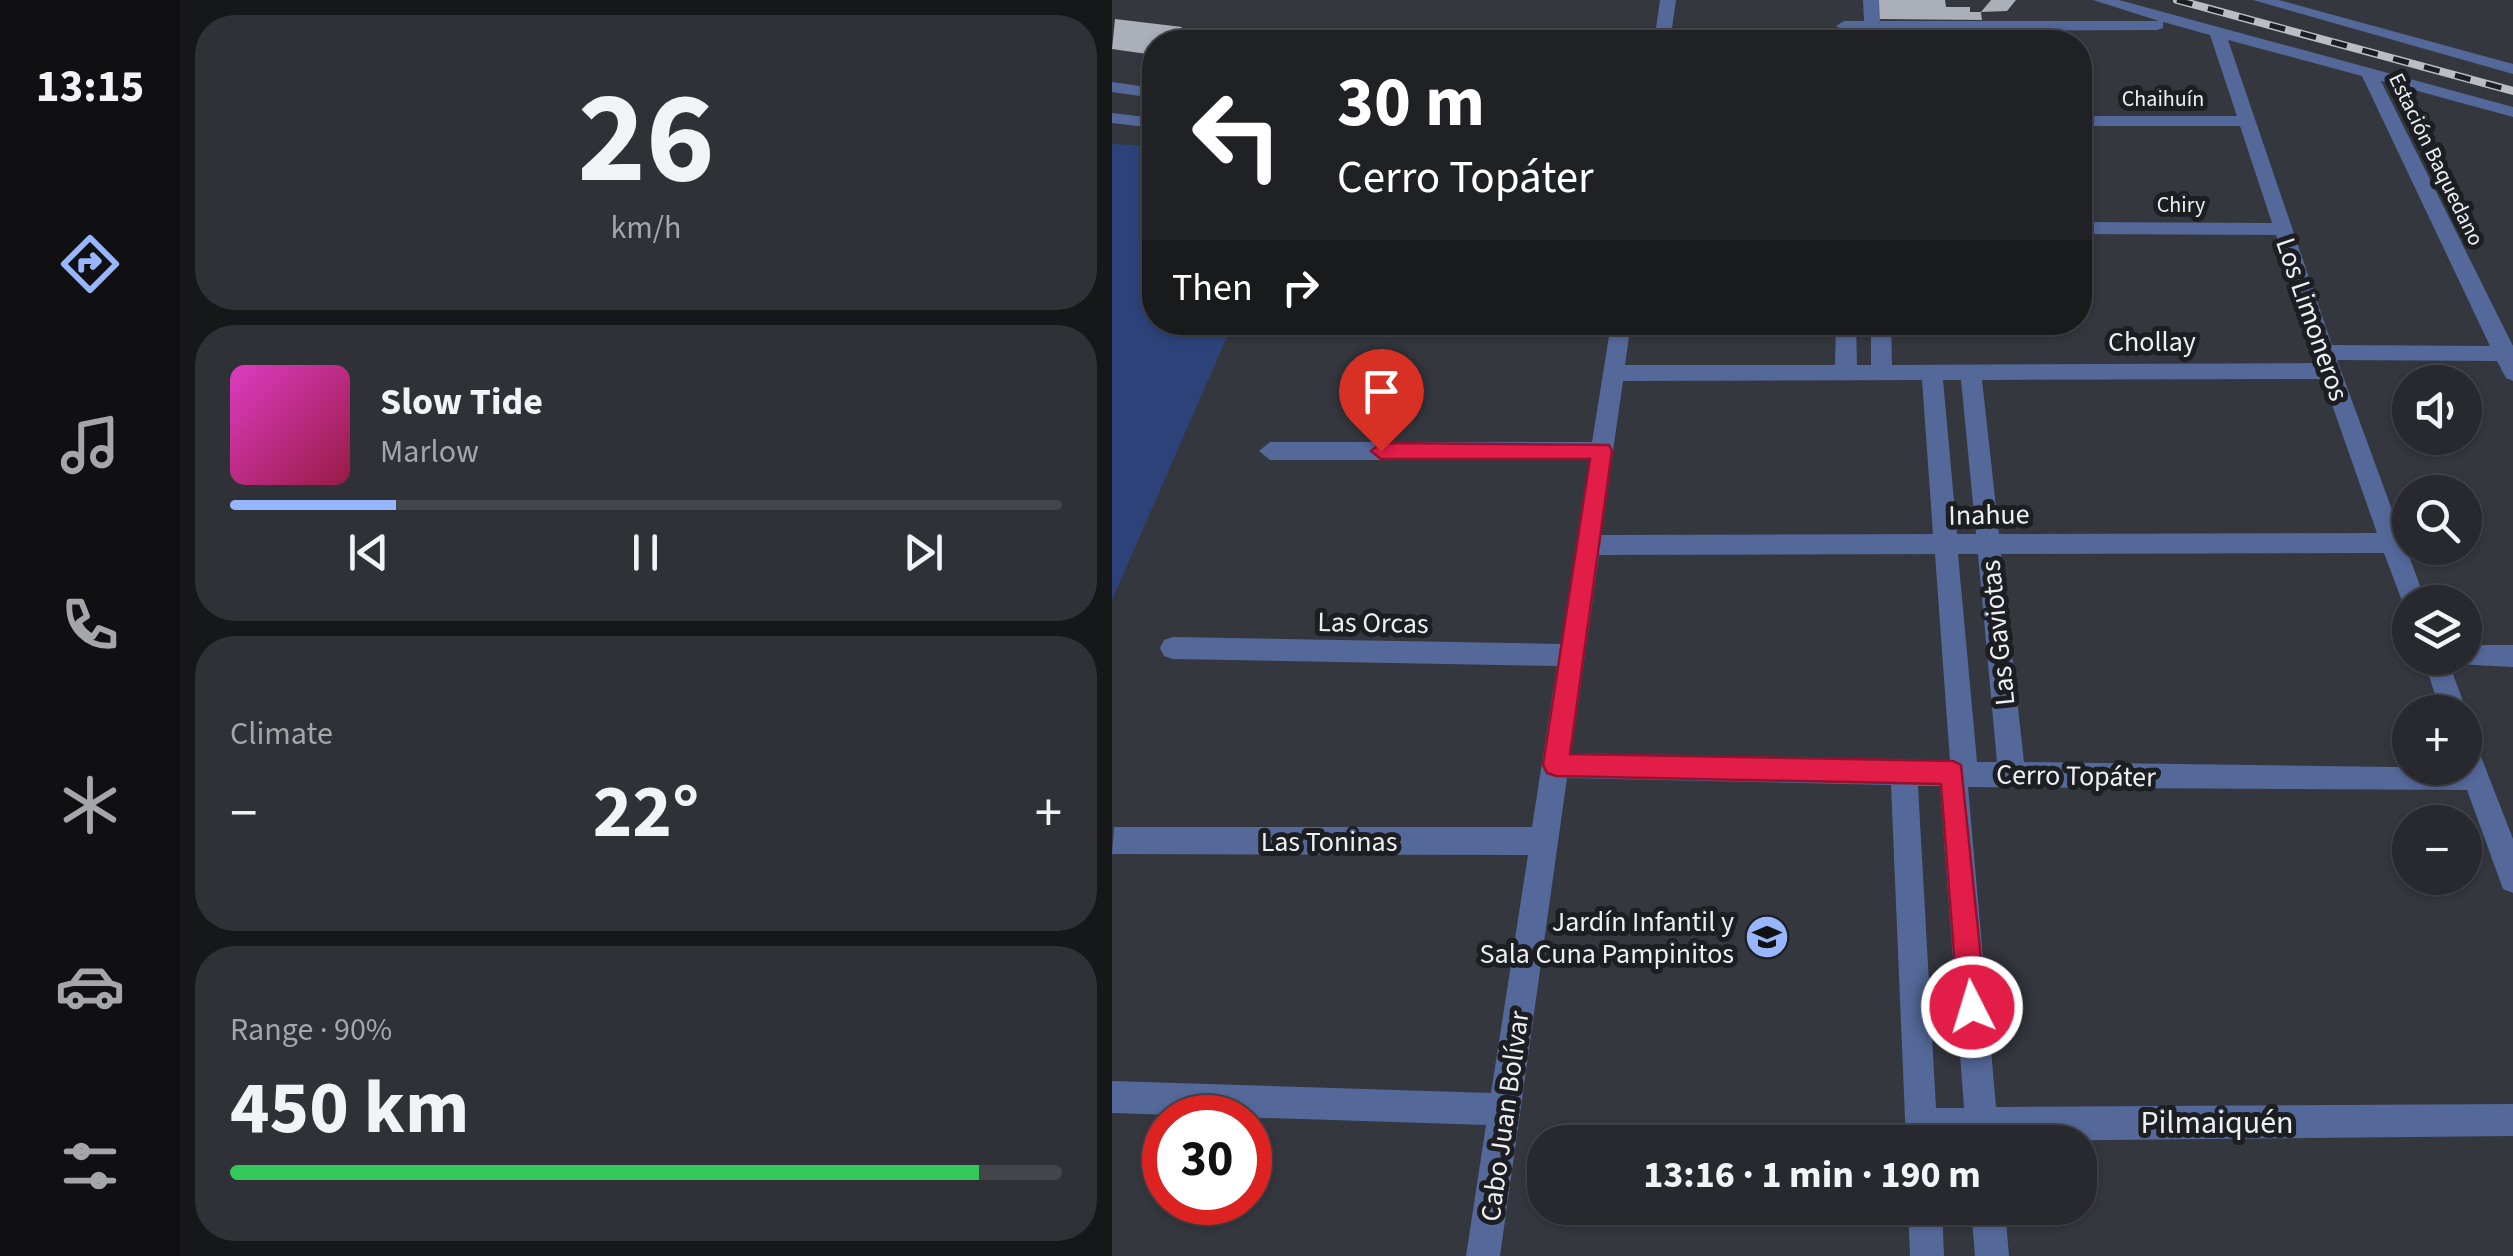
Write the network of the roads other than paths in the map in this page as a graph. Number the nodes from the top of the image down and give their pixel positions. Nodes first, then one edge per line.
1 (1668, 0) edge
2 (1871, 0) edge
3 (2101, 0) edge
4 (2261, 0) edge
5 (2187, 25) junction
6 (1664, 30) edge
7 (1873, 30) edge
8 (2013, 30) edge
9 (2218, 33) junction
10 (2512, 69) edge
11 (2369, 74) junction
12 (1112, 87) edge
13 (1142, 91) edge
14 (2512, 112) edge
15 (1112, 118) edge
16 (2092, 121) edge
17 (2246, 121) junction
18 (1142, 122) edge
19 (2092, 228) edge
20 (2282, 229) junction
21 (1619, 335) edge
22 (1846, 335) edge
23 (1881, 335) edge
24 (2509, 360) edge
25 (2328, 361) junction
26 (1846, 372) junction
27 (1882, 372) junction
28 (1971, 372) junction
29 (1614, 373) junction
30 (1932, 373) junction
31 (1270, 451) dead end
32 (1602, 451) junction
33 (2391, 543) junction
34 (1588, 544) junction
35 (1988, 544) junction
36 (1946, 546) junction
37 (2407, 585) edge
38 (1173, 648) dead end
39 (1572, 655) junction
40 (2482, 656) edge
41 (2512, 656) edge
42 (1556, 765) junction
43 (1904, 773) junction
44 (1958, 773) junction
45 (2012, 775) junction
46 (2392, 777) edge
47 (2478, 785) edge
48 (1114, 841) edge
49 (1544, 841) junction
50 (2512, 879) edge
51 (1112, 1097) edge
52 (1504, 1110) junction
53 (2512, 1120) edge
54 (1921, 1125) edge
55 (1981, 1125) edge
56 (2097, 1130) edge
57 (1926, 1225) edge
58 (1989, 1225) edge
59 (1480, 1248) edge
60 (1927, 1256) edge
61 (1992, 1256) edge

1 - 6 street
2 - 7 street
3 - 5 street
4 - 10 street
5 - 8 street
5 - 9 street
9 - 11 street
9 - 17 street, Los Limoneros
11 - 14 street
11 - 24 street, Estación Baquedano
12 - 13 street
15 - 18 street
16 - 17 street, Chaihuín
17 - 20 street, Los Limoneros
19 - 20 street, Chiry
20 - 25 street, Los Limoneros
21 - 29 street, Cabo Juan Bolívar
22 - 26 street
23 - 27 street
24 - 25 street, Chollay
25 - 28 street, Chollay
25 - 33 street, Los Limoneros
26 - 27 street, Chollay
26 - 29 street, Chollay
27 - 30 street, Chollay
28 - 30 street, Chollay
28 - 35 street, Las Gaviotas
29 - 32 street, Cabo Juan Bolívar
30 - 36 street, Las Gaviotas
31 - 32 street
32 - 34 street, Cabo Juan Bolívar
33 - 35 street, Inahue
33 - 37 street, Los Limoneros
34 - 36 street, Inahue
34 - 39 street, Cabo Juan Bolívar
35 - 36 street, Inahue
35 - 45 street, Las Gaviotas
36 - 44 street, Las Gaviotas
38 - 39 street, Las Orcas
39 - 42 street, Cabo Juan Bolívar
40 - 41 street
42 - 43 street, Cerro Topáter
42 - 49 street, Cabo Juan Bolívar
43 - 44 street, Cerro Topáter
43 - 54 street
44 - 45 street, Cerro Topáter
44 - 55 street, Las Gaviotas
45 - 46 street, Cerro Topáter
47 - 50 street
48 - 49 street, Las Toninas
49 - 52 street, Cabo Juan Bolívar
51 - 52 street
52 - 59 street, Cabo Juan Bolívar
53 - 56 street, Pilmaiquén
57 - 60 street
58 - 61 street

